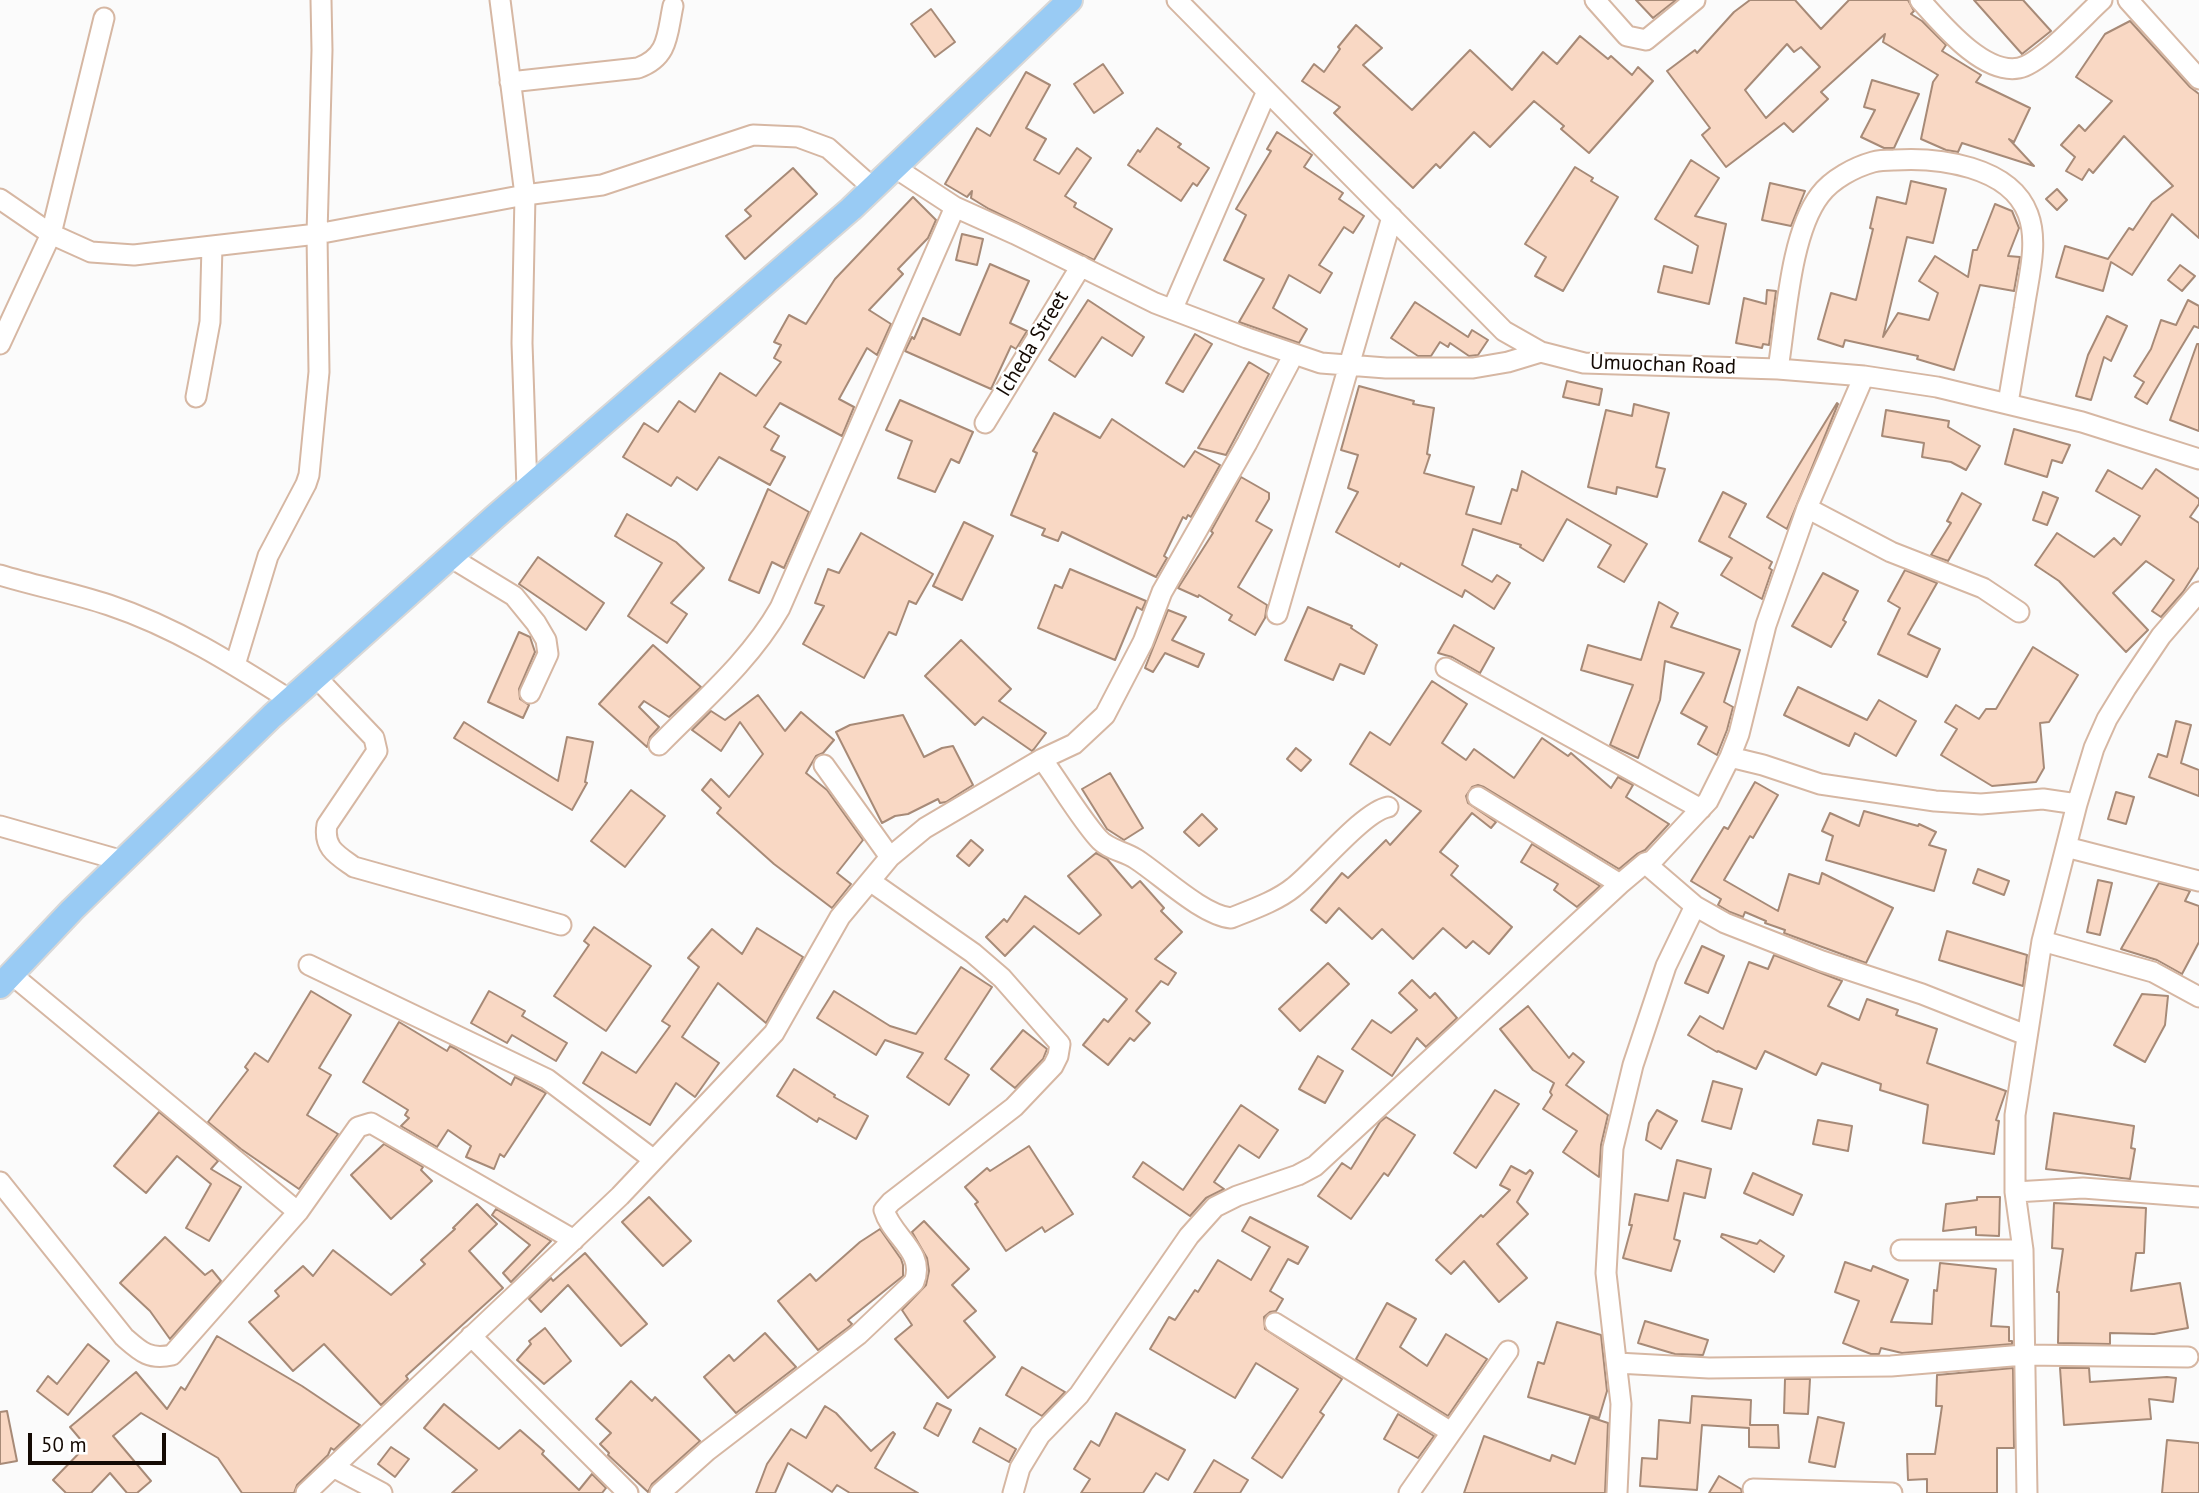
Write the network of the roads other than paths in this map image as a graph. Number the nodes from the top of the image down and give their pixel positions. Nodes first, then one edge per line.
1 (321, 0) edge
2 (500, 0) edge
3 (1070, 0) edge
4 (1177, 0) edge
5 (1595, 0) edge
6 (1695, 0) edge
7 (1920, 0) edge
8 (2102, 0) edge
9 (2128, 0) edge
10 (673, 6) dead end
11 (104, 18) dead end
12 (2199, 79) edge
13 (510, 82) junction
14 (1267, 91) junction
15 (894, 167) junction
16 (873, 188) junction
17 (525, 195) junction
18 (0, 199) edge
19 (955, 207) junction
20 (1392, 218) junction
21 (51, 234) junction
22 (317, 234) junction
23 (212, 246) junction
24 (1081, 266) junction
25 (1173, 308) junction
26 (0, 344) edge
27 (1541, 352) junction
28 (1294, 354) junction
29 (1349, 366) junction
30 (1778, 369) junction
31 (1864, 376) junction
32 (196, 397) dead end
33 (2008, 403) junction
34 (985, 423) dead end
35 (2199, 459) edge
36 (527, 489) junction
37 (1807, 508) junction
38 (450, 557) junction
39 (0, 575) edge
40 (2199, 592) edge
41 (2020, 612) dead end
42 (1277, 614) dead end
43 (235, 665) junction
44 (1446, 668) dead end
45 (316, 677) junction
46 (530, 693) dead end
47 (290, 700) junction
48 (659, 745) dead end
49 (1730, 757) junction
50 (1042, 759) junction
51 (824, 765) dead end
52 (1478, 797) dead end
53 (2077, 804) junction
54 (1388, 807) dead end
55 (1701, 809) junction
56 (0, 826) edge
57 (2066, 847) junction
58 (890, 857) junction
59 (123, 861) junction
60 (1645, 863) junction
61 (870, 881) junction
62 (2199, 881) edge
63 (1620, 884) junction
64 (1695, 906) junction
65 (561, 925) dead end
66 (2042, 941) junction
67 (309, 965) dead end
68 (6, 980) edge
69 (2199, 997) edge
70 (2026, 1035) junction
71 (654, 1160) junction
72 (0, 1182) edge
73 (2015, 1192) junction
74 (2199, 1197) edge
75 (298, 1212) junction
76 (574, 1240) junction
77 (1900, 1250) dead end
78 (2023, 1250) junction
79 (1275, 1323) dead end
80 (471, 1336) junction
81 (1508, 1351) dead end
82 (2024, 1355) junction
83 (2188, 1357) dead end
84 (1617, 1363) junction
85 (1451, 1432) junction
86 (333, 1467) junction
87 (1754, 1489) dead end
88 (306, 1493) edge
89 (382, 1493) edge
90 (628, 1493) edge
91 (660, 1493) edge
92 (1013, 1493) edge
93 (1409, 1493) edge
94 (1617, 1493) edge
95 (1892, 1493) edge
96 (2027, 1493) edge

1 - 22 street
2 - 13 street
3 - 15 main road
4 - 14 street, Umuochan Road
5 - 6 street
7 - 8 street
9 - 12 street
10 - 13 street
11 - 21 street
13 - 17 street
14 - 20 street, Umuochan Road
14 - 25 street
15 - 16 main road
15 - 19 street
16 - 17 street
16 - 36 main road
17 - 22 street
17 - 36 street
18 - 21 street
19 - 24 street
19 - 48 street
20 - 27 street, Umuochan Road
20 - 29 street
21 - 23 street
21 - 26 street
22 - 23 street
22 - 43 street
23 - 32 street
24 - 25 street
24 - 34 street, Icheda Street
25 - 28 street
27 - 29 street
27 - 30 street, Umuochan Road
28 - 29 street
28 - 50 street
29 - 42 street
30 - 31 street, Umuochan Road
30 - 33 street
31 - 33 street, Umuochan Road
31 - 37 street
33 - 35 street, Umuochan Road
36 - 38 main road
37 - 41 street
37 - 49 street
38 - 45 main road
38 - 46 street
39 - 43 street
40 - 53 street
43 - 47 street
44 - 55 street
45 - 47 main road
45 - 65 street
47 - 59 main road
49 - 53 street
49 - 55 street
50 - 54 street
50 - 58 street
51 - 58 street
52 - 63 street
53 - 57 street
55 - 60 street
56 - 59 street
57 - 62 street
57 - 66 street
58 - 61 street
59 - 68 main road
60 - 63 street
60 - 64 street
61 - 71 street
61 - 91 street
63 - 92 street
64 - 70 street
64 - 84 street
66 - 69 street
66 - 70 street
67 - 71 street
68 - 75 street
70 - 73 street
71 - 76 street
72 - 75 street
73 - 74 street
73 - 78 street
75 - 76 street
76 - 80 street
77 - 78 street
78 - 82 street
79 - 85 street
80 - 86 street
80 - 90 street
81 - 85 street
82 - 83 street
82 - 84 street
82 - 96 street
84 - 94 street
85 - 93 street
86 - 88 street
86 - 89 street
87 - 95 street

